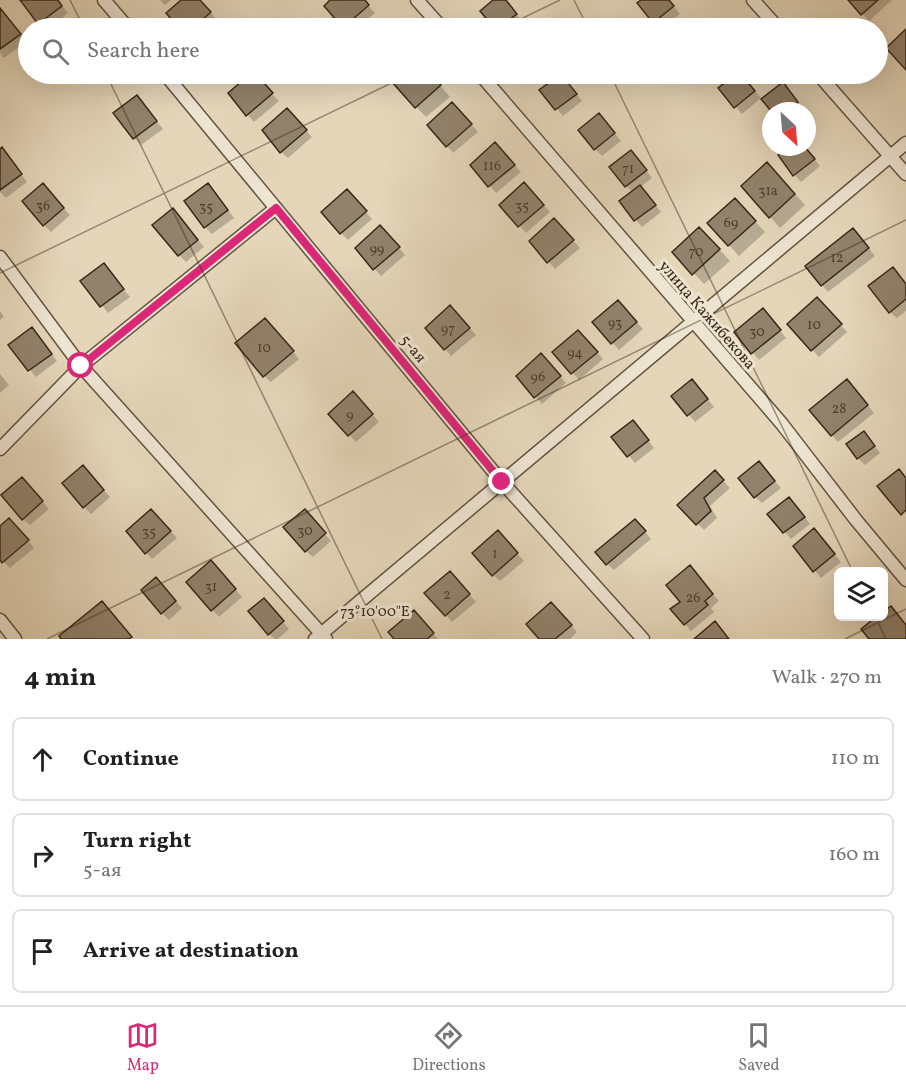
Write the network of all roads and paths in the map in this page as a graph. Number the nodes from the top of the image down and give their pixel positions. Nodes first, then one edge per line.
1 (104, 0) edge
2 (417, 0) edge
3 (753, 0) edge
4 (119, 18) edge
5 (433, 18) edge
6 (769, 18) edge
7 (173, 84) edge
8 (489, 84) edge
9 (827, 84) edge
10 (906, 143) edge
11 (891, 156) junction
12 (906, 174) edge
13 (276, 208) junction
14 (0, 257) edge
15 (693, 321) junction
16 (81, 366) junction
17 (0, 449) edge
18 (502, 482) junction
19 (906, 580) edge
20 (0, 620) edge
21 (321, 637) edge
22 (15, 639) edge
23 (643, 639) edge

1 - 4 street
2 - 5 street
3 - 6 street
7 - 13 street, 5-ая
8 - 15 street, улица Кажибекова
9 - 11 street
10 - 11 street
11 - 12 street
11 - 15 street
13 - 16 street
13 - 18 street, 5-ая
14 - 16 street
15 - 18 street
15 - 19 street, улица Кажибекова
16 - 17 street
16 - 21 street
18 - 21 street
18 - 23 street, 5-ая
20 - 22 street

